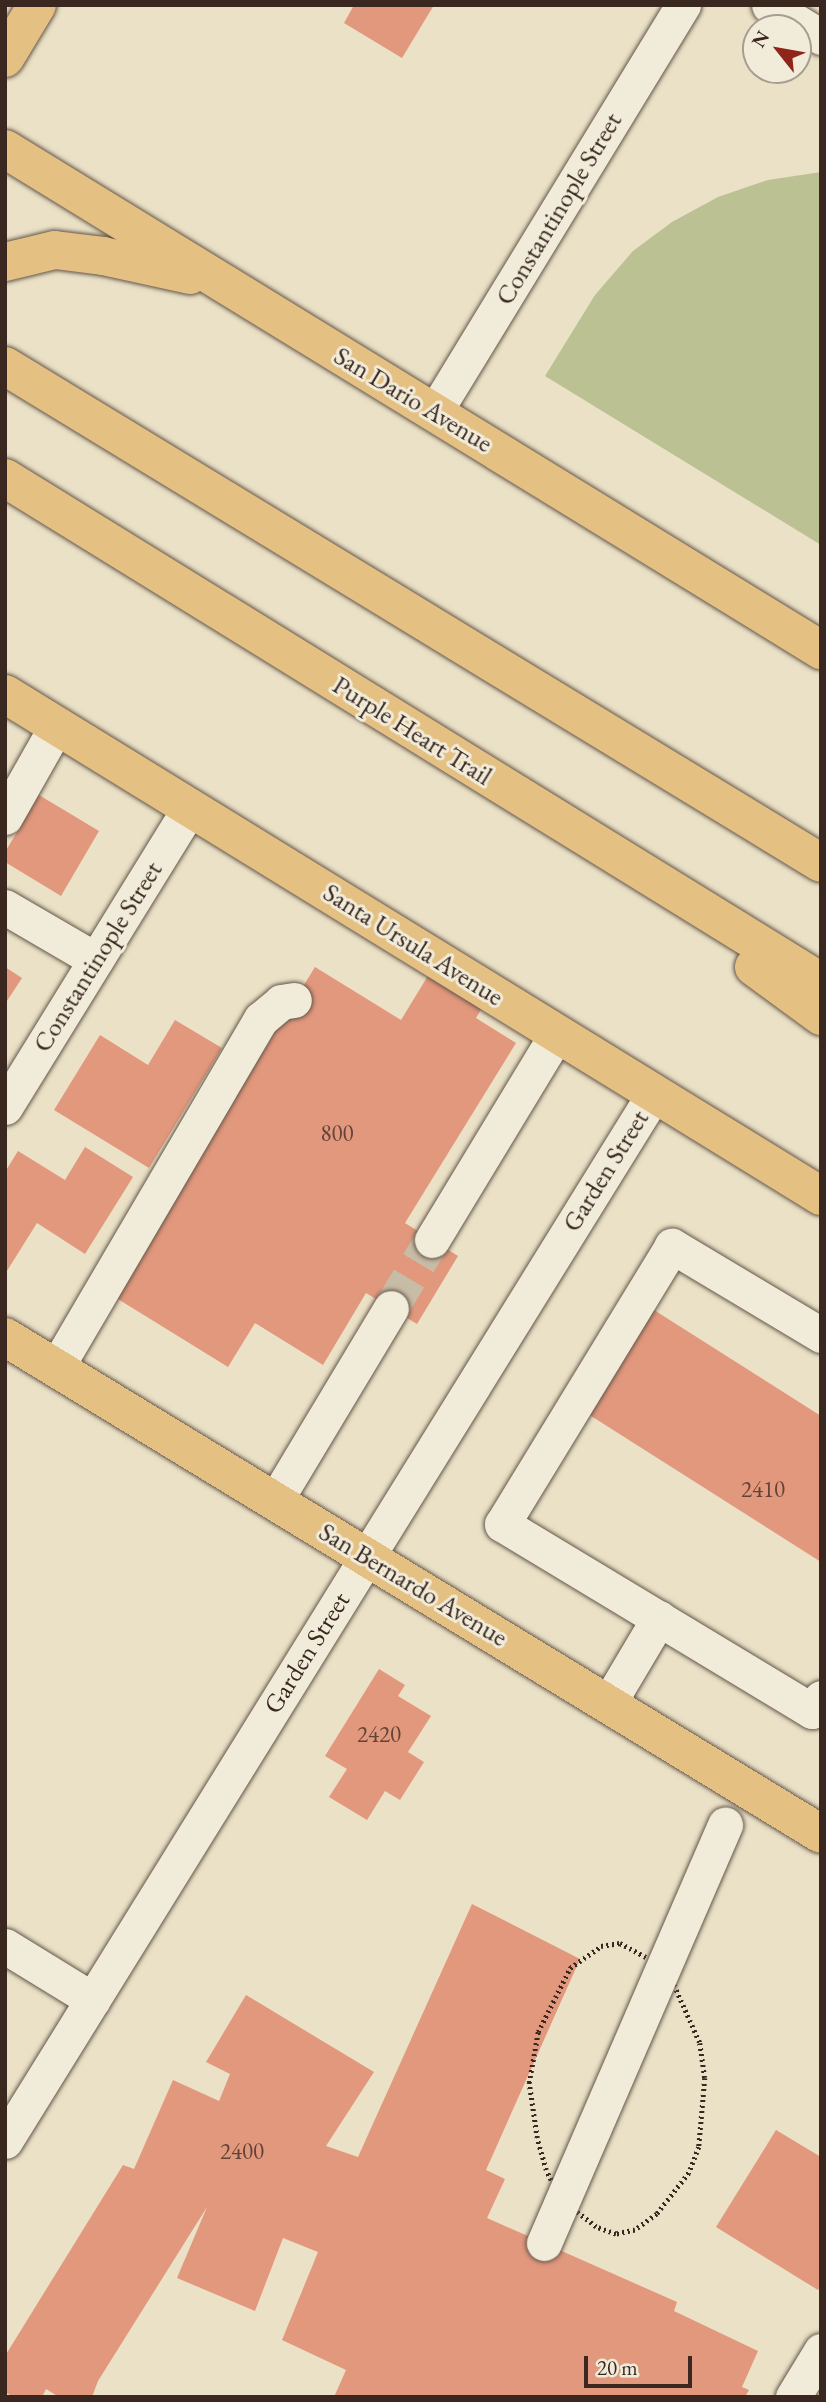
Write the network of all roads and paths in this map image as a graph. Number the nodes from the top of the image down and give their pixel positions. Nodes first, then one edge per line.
1 (37, 5) edge
2 (683, 5) edge
3 (769, 5) edge
4 (821, 37) edge
5 (5, 58) edge
6 (5, 149) edge
7 (5, 262) edge
8 (220, 282) junction
9 (5, 366) edge
10 (435, 413) junction
11 (5, 478) edge
12 (821, 650) edge
13 (5, 694) edge
14 (57, 726) junction
15 (190, 807) junction
16 (5, 817) edge
17 (552, 818) junction
18 (821, 863) edge
19 (5, 907) edge
20 (96, 960) junction
21 (821, 982) edge
22 (294, 1000) dead end
23 (821, 1016) edge
24 (557, 1034) junction
25 (654, 1094) junction
26 (5, 1107) edge
27 (821, 1196) edge
28 (432, 1240) tunnel mouth
29 (391, 1308) tunnel mouth
30 (821, 1335) edge
31 (5, 1336) edge
32 (56, 1368) junction
33 (275, 1501) junction
34 (366, 1557) junction
35 (659, 1618) junction
36 (821, 1698) edge
37 (608, 1704) junction
38 (725, 1825) dead end
39 (821, 1835) edge
40 (5, 1946) edge
41 (93, 2000) junction
42 (5, 2141) edge
43 (544, 2243) dead end
44 (821, 2350) edge
45 (793, 2397) edge

1 - 5 main road
2 - 10 street, Constantinople Street
3 - 4 street
6 - 8 main road, San Dario Avenue
7 - 8 main road
8 - 10 main road, San Dario Avenue
9 - 18 main road
10 - 12 main road, San Dario Avenue
11 - 17 main road, Purple Heart Trail
13 - 14 main road, Santa Ursula Avenue
14 - 15 main road, Santa Ursula Avenue
14 - 16 street
15 - 20 street, Constantinople Street
15 - 24 main road, Santa Ursula Avenue
17 - 21 main road, Purple Heart Trail
17 - 23 main road
19 - 20 street
20 - 26 street, Constantinople Street
22 - 32 street
24 - 25 main road, Santa Ursula Avenue
24 - 28 street
25 - 27 main road, Santa Ursula Avenue
25 - 34 street, Garden Street
29 - 33 street
30 - 35 street
31 - 32 main road, San Bernardo Avenue
32 - 33 main road, San Bernardo Avenue
33 - 34 main road, San Bernardo Avenue
34 - 37 main road, San Bernardo Avenue
34 - 41 street, Garden Street
35 - 36 street
35 - 37 street
37 - 39 main road, San Bernardo Avenue
38 - 43 street
40 - 41 street
41 - 42 street, Garden Street
44 - 45 street

